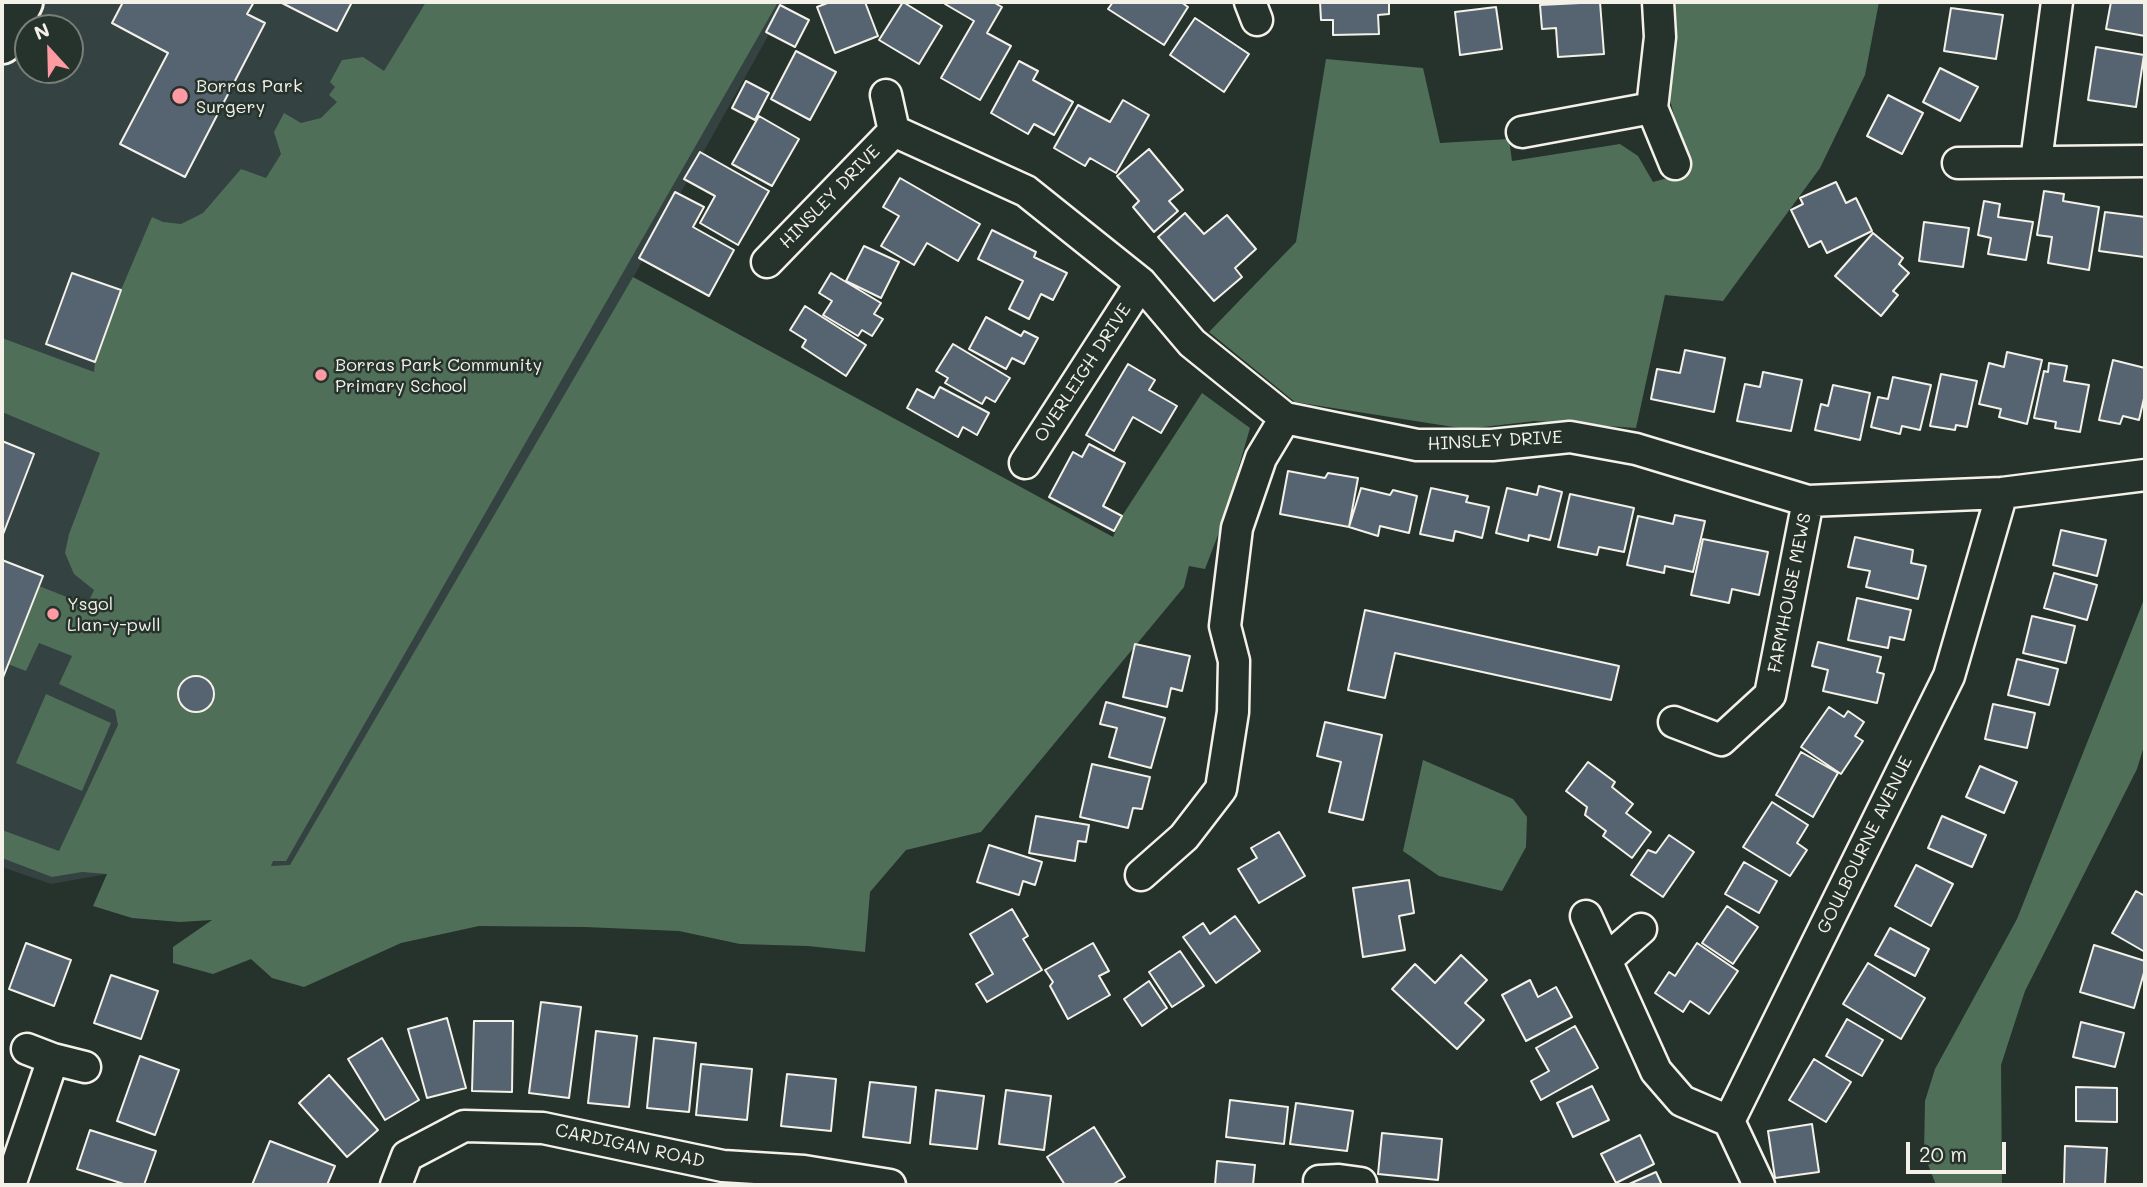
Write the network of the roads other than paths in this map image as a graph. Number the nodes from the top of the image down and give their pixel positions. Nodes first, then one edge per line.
1 (23, 2) edge
2 (1658, 2) edge
3 (2057, 2) edge
4 (2, 44) edge
5 (886, 95) dead end
6 (1652, 108) junction
7 (894, 131) junction
8 (1522, 132) dead end
9 (2036, 161) junction
10 (2145, 161) edge
11 (1958, 163) dead end
12 (1675, 164) dead end
13 (767, 262) dead end
14 (1141, 283) junction
15 (1285, 418) junction
16 (1025, 463) dead end
17 (2145, 475) edge
18 (2002, 493) junction
19 (1808, 501) junction
20 (1674, 722) dead end
21 (1141, 875) dead end
22 (1586, 916) dead end
23 (1641, 929) dead end
24 (1606, 960) junction
25 (85, 1067) dead end
26 (1729, 1121) junction
27 (721, 1176) edge
28 (10, 1185) edge
29 (396, 1185) edge
30 (890, 1185) edge
31 (1759, 1185) edge

1 - 4 street
2 - 6 street
3 - 9 street
5 - 7 street, HINSLEY DRIVE
6 - 8 street
6 - 12 street
7 - 13 street, HINSLEY DRIVE
7 - 14 street, HINSLEY DRIVE
9 - 10 street
9 - 11 street
14 - 15 street, HINSLEY DRIVE
14 - 16 street, OVERLEIGH DRIVE
15 - 19 street, HINSLEY DRIVE
15 - 21 street
17 - 18 street, HINSLEY DRIVE
18 - 19 street, HINSLEY DRIVE
18 - 26 street, GOULBOURNE AVENUE
19 - 20 street, FARMHOUSE MEWS
22 - 24 street
23 - 24 street
24 - 26 street
25 - 28 street
26 - 31 street
27 - 29 street, CARDIGAN ROAD
27 - 30 street, CARDIGAN ROAD

